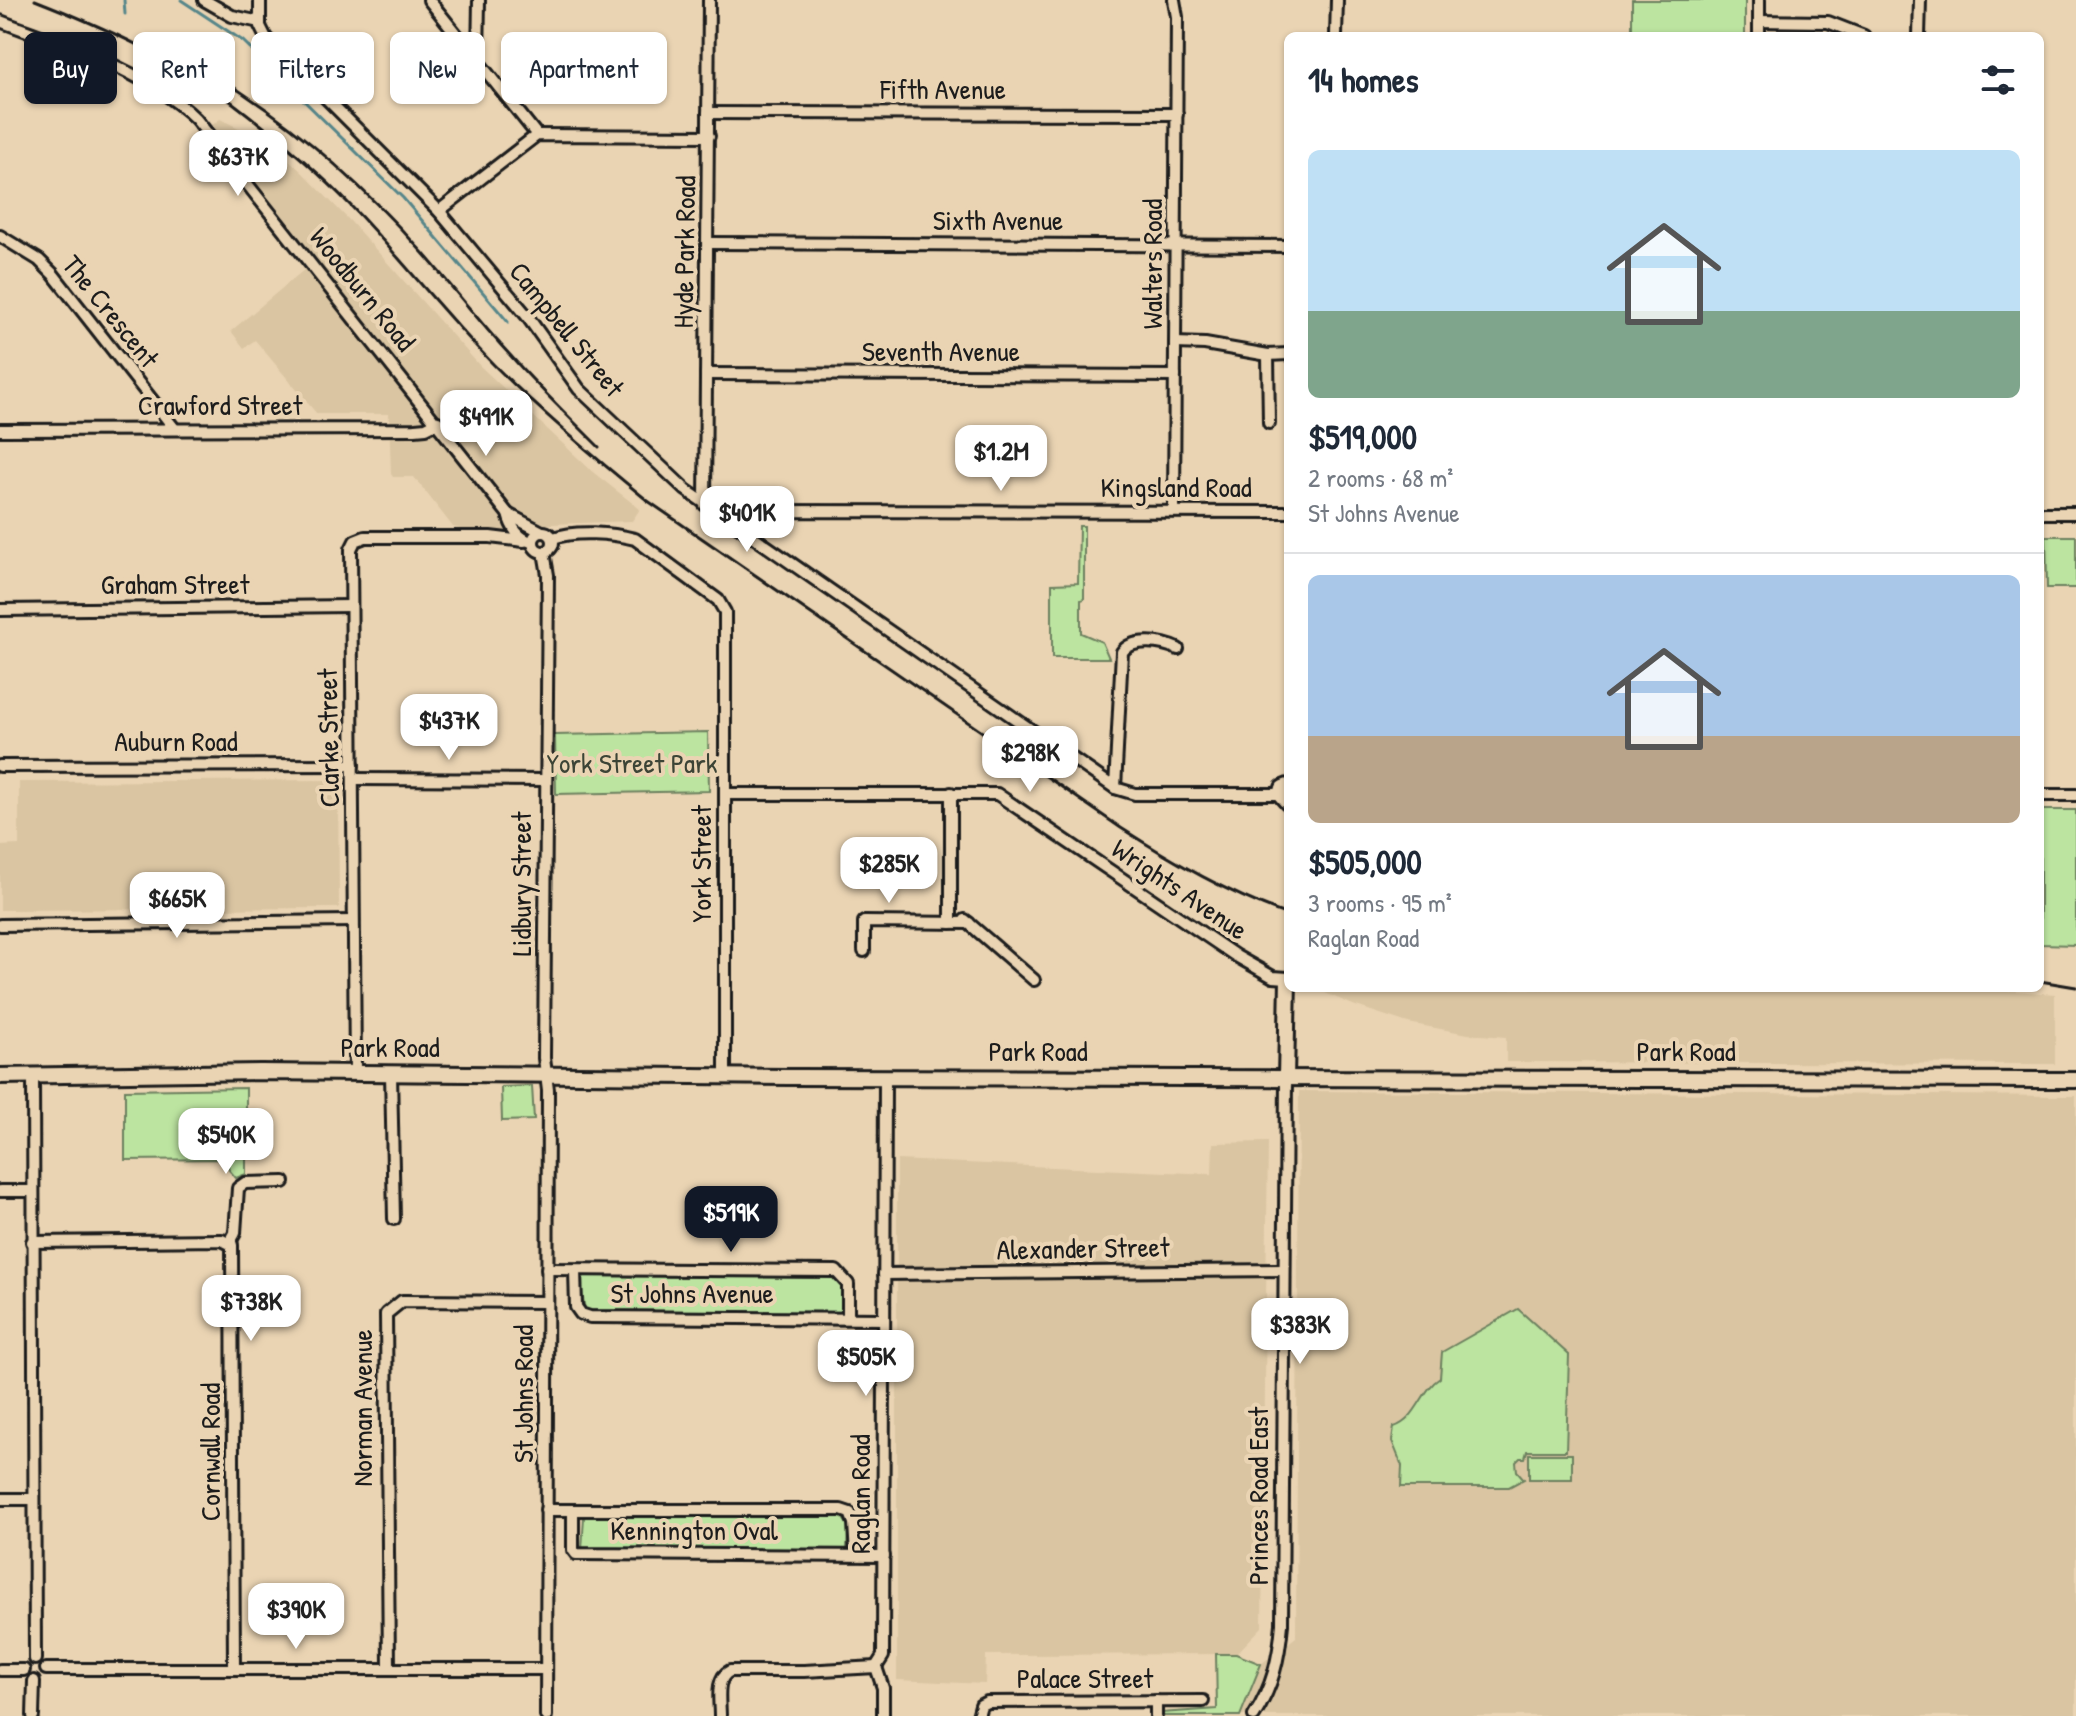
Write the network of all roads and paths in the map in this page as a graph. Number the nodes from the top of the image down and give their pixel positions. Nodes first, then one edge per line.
1 (204, 0) edge
2 (260, 0) edge
3 (429, 0) edge
4 (479, 0) edge
5 (709, 0) edge
6 (1174, 0) edge
7 (1181, 0) edge
8 (1337, 0) edge
9 (1759, 0) edge
10 (1920, 0) edge
11 (1177, 17) junction
12 (0, 21) edge
13 (1759, 21) junction
14 (260, 22) junction
15 (456, 32) edge
16 (478, 32) edge
17 (1336, 32) edge
18 (1759, 32) edge
19 (1854, 32) edge
20 (1919, 32) edge
21 (485, 67) edge
22 (708, 113) junction
23 (1177, 114) junction
24 (537, 135) junction
25 (709, 136) junction
26 (439, 211) junction
27 (0, 236) edge
28 (708, 243) junction
29 (1176, 245) junction
30 (1284, 246) edge
31 (1175, 343) junction
32 (1284, 354) edge
33 (1268, 355) junction
34 (706, 374) junction
35 (1175, 376) junction
36 (438, 422) junction
37 (1269, 423) dead end
38 (174, 428) junction
39 (0, 430) edge
40 (705, 505) junction
41 (1174, 511) junction
42 (1284, 512) edge
43 (2044, 513) edge
44 (2076, 513) edge
45 (509, 518) junction
46 (733, 524) junction
47 (542, 532) junction
48 (490, 537) junction
49 (553, 538) junction
50 (528, 542) junction
51 (544, 552) junction
52 (351, 606) junction
53 (0, 610) edge
54 (1178, 649) dead end
55 (353, 765) junction
56 (0, 766) edge
57 (353, 779) junction
58 (545, 780) junction
59 (1115, 788) junction
60 (951, 793) junction
61 (725, 794) junction
62 (1284, 794) edge
63 (2044, 795) edge
64 (2076, 795) edge
65 (951, 909) junction
66 (353, 921) junction
67 (951, 923) junction
68 (969, 923) junction
69 (0, 925) edge
70 (864, 951) dead end
71 (1284, 978) edge
72 (1034, 980) dead end
73 (1288, 992) edge
74 (355, 1073) junction
75 (391, 1073) junction
76 (546, 1073) junction
77 (33, 1075) junction
78 (725, 1075) junction
79 (0, 1076) edge
80 (885, 1077) junction
81 (1286, 1078) junction
82 (2076, 1080) edge
83 (284, 1182) dead end
84 (0, 1191) edge
85 (33, 1191) junction
86 (394, 1219) dead end
87 (32, 1242) junction
88 (230, 1242) junction
89 (547, 1269) junction
90 (575, 1270) junction
91 (1283, 1270) junction
92 (884, 1274) junction
93 (547, 1302) junction
94 (848, 1318) junction
95 (883, 1319) junction
96 (0, 1499) edge
97 (33, 1499) junction
98 (546, 1510) junction
99 (573, 1511) junction
100 (856, 1555) junction
101 (884, 1556) junction
102 (35, 1659) junction
103 (876, 1667) junction
104 (389, 1668) junction
105 (46, 1669) junction
106 (234, 1669) junction
107 (546, 1669) junction
108 (0, 1670) edge
109 (24, 1670) junction
110 (34, 1681) junction
111 (1156, 1701) junction
112 (1203, 1701) dead end
113 (33, 1716) edge
114 (546, 1716) edge
115 (720, 1716) edge
116 (883, 1716) edge
117 (978, 1716) edge
118 (1156, 1716) edge
119 (1254, 1716) edge

1 - 14 street
2 - 14 street
3 - 15 street
4 - 16 street
5 - 22 street, Hyde Park Road
6 - 11 street, Walters Road
7 - 11 street, Walters Road
8 - 17 street
9 - 13 street
10 - 20 street
11 - 23 street, Walters Road
12 - 36 street, Woodburn Road
13 - 18 street
13 - 19 street
14 - 26 street, Campbell Street
21 - 24 street
22 - 23 street, Fifth Avenue
22 - 25 street, Hyde Park Road
23 - 29 street, Walters Road
24 - 25 street
24 - 26 street
25 - 28 street, Hyde Park Road
26 - 40 street, Campbell Street
27 - 38 street, The Crescent
28 - 29 street, Sixth Avenue
28 - 34 street, Hyde Park Road
29 - 30 street, Sixth Avenue
29 - 31 street, Walters Road
31 - 33 street
31 - 35 street, Walters Road
32 - 33 street
33 - 37 street
34 - 35 street, Seventh Avenue
34 - 40 street, Hyde Park Road
35 - 41 street, Walters Road
36 - 38 street, Crawford Street
36 - 45 street, Woodburn Road
38 - 39 street, Crawford Street
40 - 46 street, Campbell Street
41 - 42 street, Kingsland Road
41 - 46 street, Kingsland Road
43 - 44 street
45 - 47 street, Woodburn Road
45 - 48 street
45 - 50 street, Woodburn Road
46 - 59 street, Campbell Street
47 - 49 street
47 - 50 street
48 - 50 street, Clarke Street
48 - 52 street, Clarke Street
49 - 51 street
49 - 61 street, York Street
50 - 51 street
51 - 58 street, Lidbury Street
52 - 53 street, Graham Street
52 - 55 street, Clarke Street
54 - 59 street
55 - 56 street, Auburn Road
55 - 57 street, Clarke Street
57 - 58 street
57 - 66 street, Clarke Street
58 - 76 street, Lidbury Street
59 - 62 street, Campbell Street
60 - 61 street, Wrights Avenue
60 - 65 street
60 - 71 street, Wrights Avenue
61 - 78 street, York Street
63 - 64 street
65 - 67 street
65 - 68 street
66 - 69 street
66 - 74 street, Clarke Street
67 - 68 street
67 - 70 street
68 - 72 street
73 - 81 main road
74 - 75 main road, Park Road
74 - 77 main road, Park Road
75 - 76 main road, Park Road
75 - 86 street
76 - 78 main road, Park Road
76 - 89 street, St Johns Road
77 - 79 main road, Park Road
77 - 85 street
78 - 80 main road, Park Road
80 - 81 main road, Park Road
80 - 92 street, Raglan Road
81 - 82 main road, Park Road
81 - 91 street, Princes Road East
83 - 88 street, Cornwall Road
84 - 85 street
85 - 87 street
87 - 88 street
87 - 97 street
88 - 106 street, Cornwall Road
89 - 90 street, St Johns Avenue
89 - 93 street, St Johns Road
90 - 94 street, St Johns Avenue
90 - 94 street, St Johns Avenue
91 - 92 street, Alexander Street
91 - 119 street, Princes Road East
92 - 95 street, Raglan Road
93 - 98 street, St Johns Road
93 - 104 street, Norman Avenue
94 - 95 street, St Johns Avenue
95 - 101 street, Raglan Road
96 - 97 street
97 - 102 street
98 - 99 street, Kennington Oval
98 - 107 street, St Johns Road
99 - 100 street, Kennington Oval
99 - 100 street, Kennington Oval
100 - 101 street, Kennington Oval
101 - 103 street, Raglan Road
102 - 105 street
102 - 109 street
103 - 115 street
103 - 116 street, Raglan Road
104 - 106 street
104 - 107 street
105 - 106 street
105 - 110 street
107 - 114 street, St Johns Road
108 - 109 street
109 - 110 street
110 - 113 street
111 - 112 street, Palace Street
111 - 117 street, Palace Street
111 - 118 street

